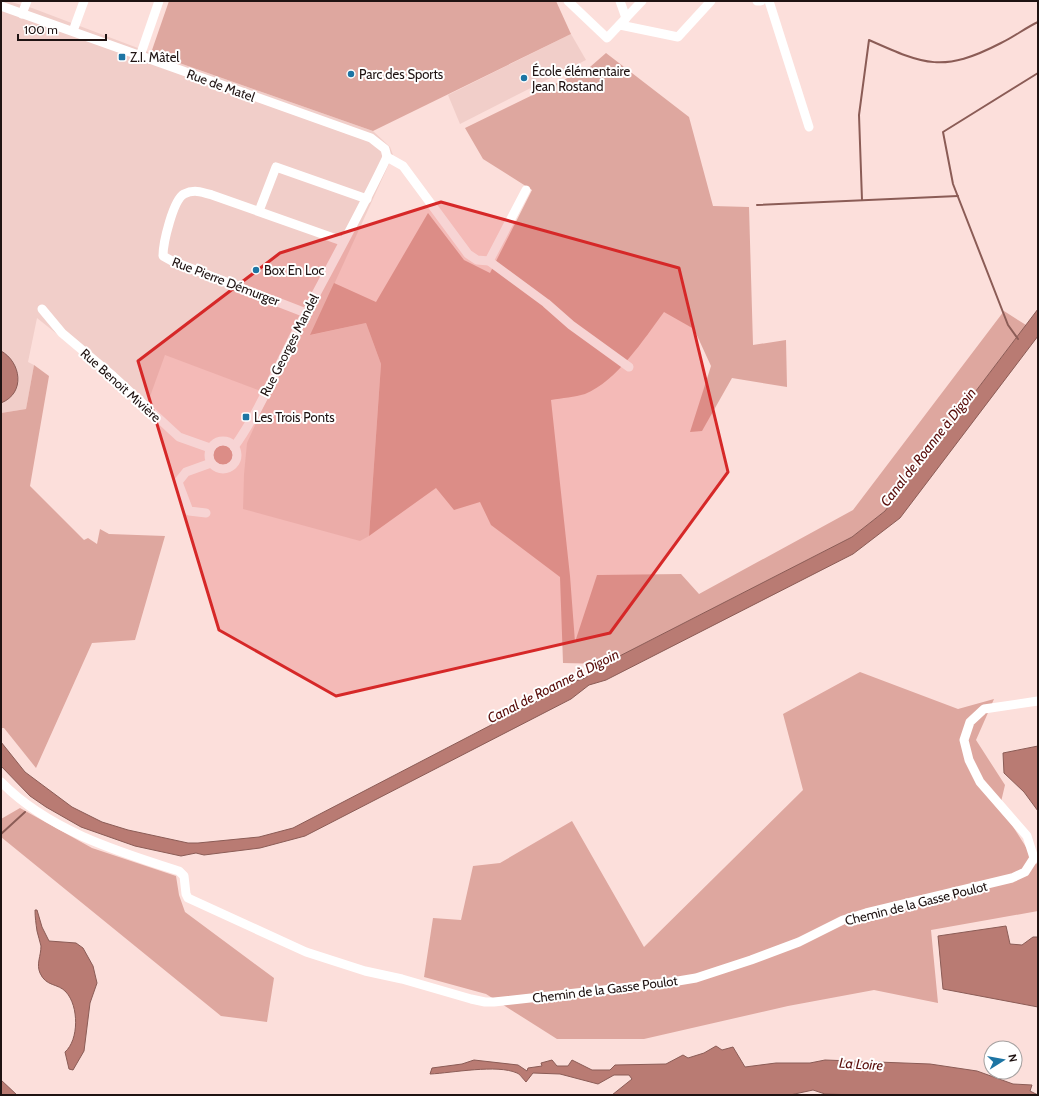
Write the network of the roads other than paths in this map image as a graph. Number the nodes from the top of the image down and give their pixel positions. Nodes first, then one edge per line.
1 (27, 1) edge
2 (84, 1) edge
3 (159, 1) edge
4 (568, 1) edge
5 (620, 1) edge
6 (642, 1) edge
7 (711, 1) edge
8 (757, 1) edge
9 (761, 1) edge
10 (769, 1) edge
11 (1, 6) edge
12 (22, 14) junction
13 (623, 22) junction
14 (73, 32) junction
15 (140, 56) junction
16 (809, 127) dead end
17 (387, 157) junction
18 (526, 190) dead end
19 (367, 199) junction
20 (259, 211) junction
21 (342, 241) junction
22 (489, 261) junction
23 (42, 308) dead end
24 (306, 313) junction
25 (629, 367) dead end
26 (234, 447) junction
27 (210, 448) junction
28 (211, 463) junction
29 (206, 513) dead end
30 (1038, 701) edge
31 (1, 782) edge

1 - 12 street
2 - 14 street
3 - 15 street
4 - 13 street
5 - 13 street
6 - 13 street
7 - 13 street
8 - 9 street
10 - 16 street
11 - 12 street, Rue de Matel
12 - 14 street, Rue de Matel
14 - 15 street, Rue de Matel
15 - 17 street, Rue de Matel
17 - 19 street, Rue Georges Mandel
17 - 22 street
18 - 22 street
19 - 20 street
19 - 21 street, Rue Georges Mandel
20 - 21 street, Rue Pierre Démurger
20 - 24 street, Rue Pierre Démurger
21 - 24 street, Rue Georges Mandel
22 - 25 street
23 - 27 street, Rue Benoit Mivière
24 - 26 street, Rue Georges Mandel
26 - 27 street
26 - 28 street, Rue Georges Mandel
27 - 28 street
28 - 29 street
30 - 31 street, Chemin de la Gasse Poulot

